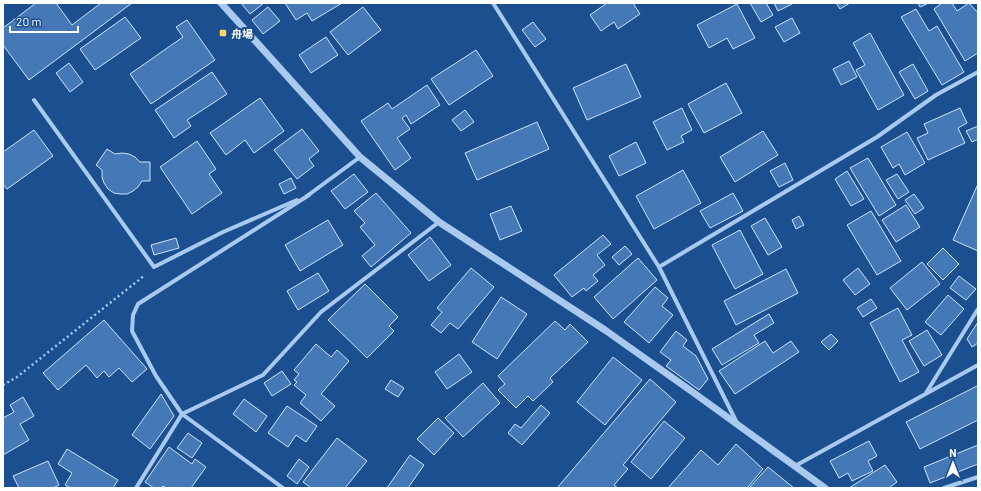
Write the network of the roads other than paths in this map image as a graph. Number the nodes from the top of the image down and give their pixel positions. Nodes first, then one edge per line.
1 (221, 3) edge
2 (494, 3) edge
3 (978, 72) edge
4 (34, 100) dead end
5 (360, 157) junction
6 (309, 195) junction
7 (439, 222) junction
8 (659, 267) junction
9 (978, 309) edge
10 (978, 365) edge
11 (926, 393) junction
12 (182, 414) junction
13 (739, 426) junction
14 (794, 467) junction
15 (978, 477) edge
16 (136, 488) edge
17 (283, 488) edge
18 (825, 488) edge
19 (944, 488) edge

1 - 5 street
2 - 8 street
3 - 8 street
4 - 6 street
5 - 6 street
5 - 7 street
6 - 12 street
7 - 12 street
7 - 13 street
8 - 13 street
9 - 11 street
10 - 11 street
11 - 14 street
12 - 16 street
12 - 17 street
13 - 14 street
14 - 18 street
15 - 19 street

